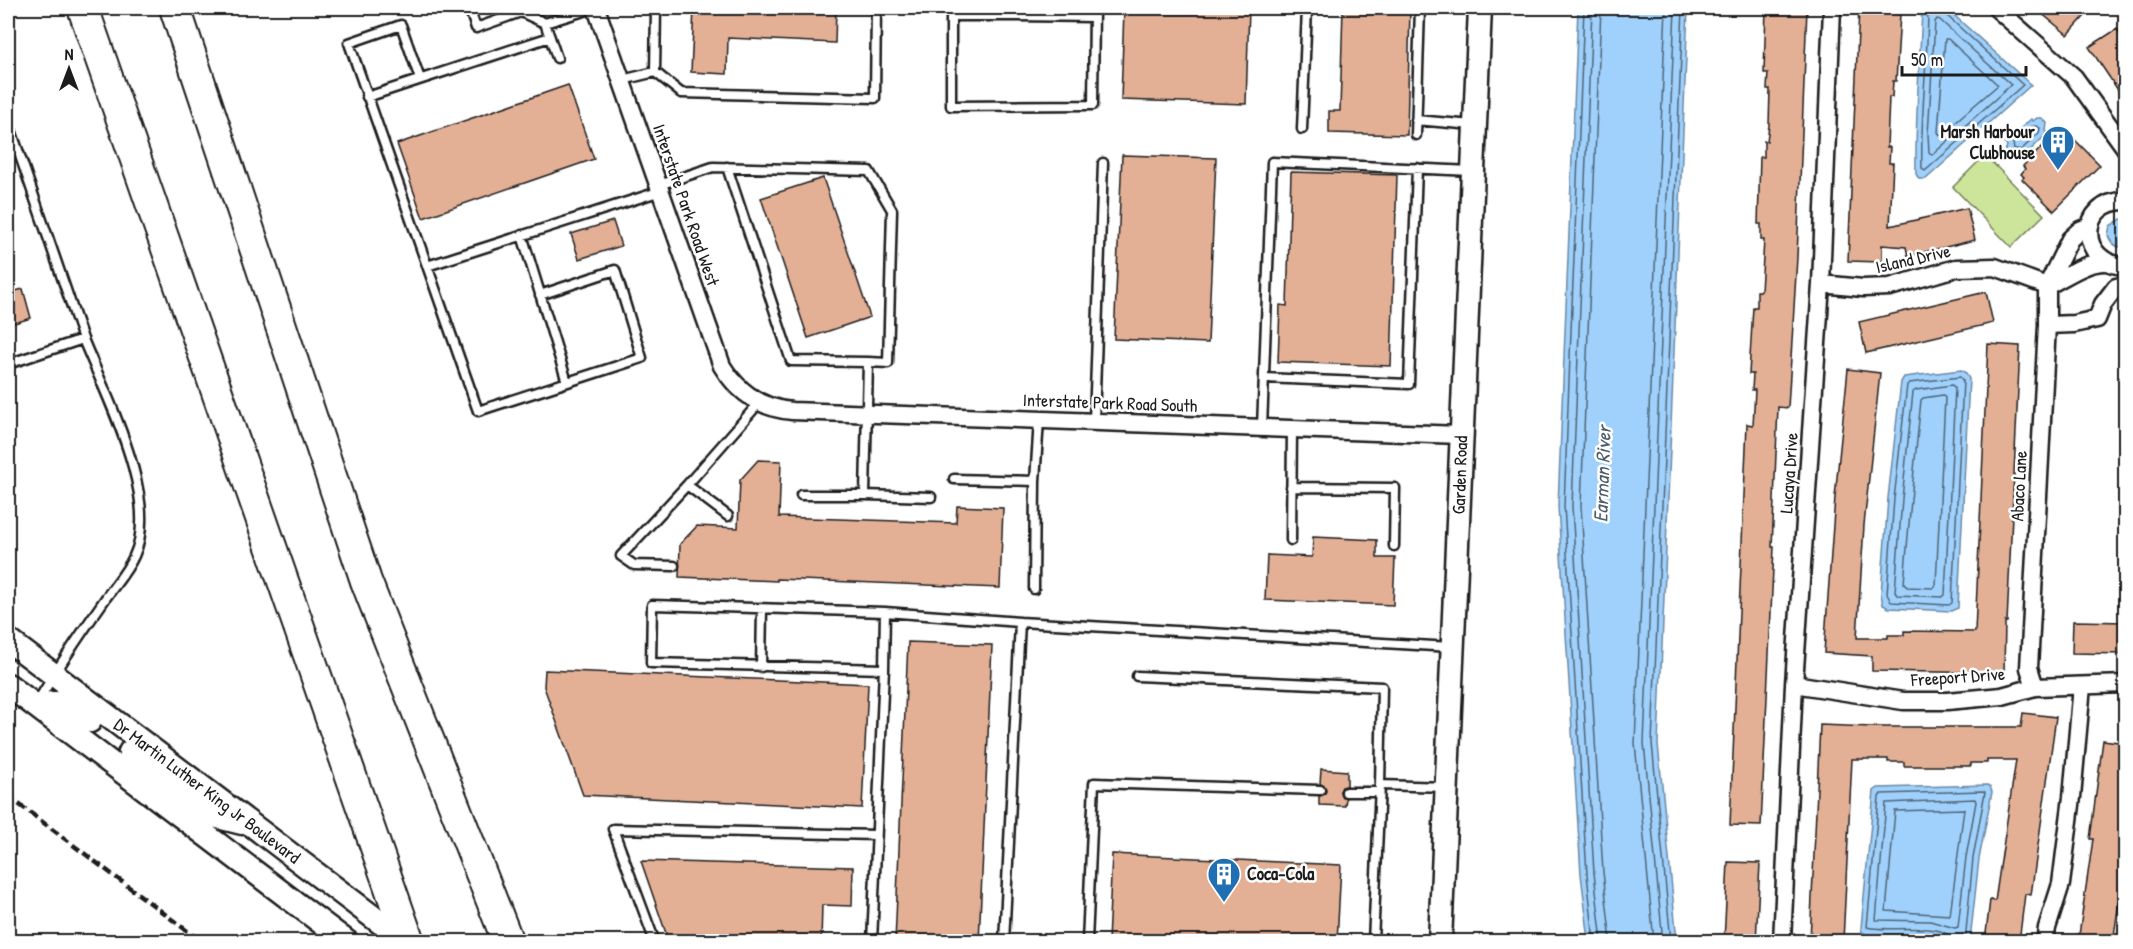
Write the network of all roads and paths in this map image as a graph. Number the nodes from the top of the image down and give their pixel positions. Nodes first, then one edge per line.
1 (83, 8) edge
2 (175, 8) edge
3 (469, 8) edge
4 (595, 8) edge
5 (656, 8) edge
6 (876, 8) edge
7 (1094, 8) edge
8 (1307, 8) edge
9 (1420, 8) edge
10 (1480, 8) edge
11 (1832, 8) edge
12 (1996, 8) edge
13 (2117, 8) edge
14 (1017, 12) edge
15 (1094, 17) junction
16 (2126, 19) edge
17 (545, 23) junction
18 (550, 37) junction
19 (557, 58) dead end
20 (655, 72) junction
21 (420, 79) junction
22 (622, 80) junction
23 (368, 97) junction
24 (1416, 120) junction
25 (8, 121) edge
26 (1475, 126) junction
27 (1302, 129) dead end
28 (1416, 135) dead end
29 (2126, 149) edge
30 (1103, 163) dead end
31 (726, 167) junction
32 (1416, 168) junction
33 (1473, 171) junction
34 (660, 188) junction
35 (2123, 198) edge
36 (2090, 226) junction
37 (522, 236) junction
38 (2105, 262) junction
39 (427, 266) junction
40 (2126, 266) edge
41 (1821, 284) junction
42 (2047, 286) junction
43 (2126, 286) edge
44 (540, 295) junction
45 (2047, 325) junction
46 (83, 339) junction
47 (868, 362) junction
48 (8, 364) edge
49 (1264, 378) junction
50 (567, 382) junction
51 (759, 403) junction
52 (867, 413) junction
53 (1039, 420) junction
54 (1094, 422) junction
55 (1262, 428) junction
56 (1292, 429) junction
57 (1461, 435) junction
58 (954, 479) dead end
59 (1035, 481) junction
60 (687, 485) junction
61 (1291, 487) junction
62 (801, 495) dead end
63 (865, 495) junction
64 (930, 497) dead end
65 (728, 516) dead end
66 (1291, 540) dead end
67 (1394, 546) dead end
68 (674, 566) dead end
69 (1034, 589) dead end
70 (762, 609) junction
71 (885, 612) junction
72 (1020, 622) junction
73 (8, 640) edge
74 (1452, 647) junction
75 (761, 667) junction
76 (884, 669) junction
77 (53, 675) junction
78 (1137, 676) dead end
79 (1794, 684) junction
80 (2126, 684) edge
81 (8, 685) edge
82 (2082, 686) junction
83 (2035, 687) junction
84 (36, 706) junction
85 (1446, 787) junction
86 (1380, 788) junction
87 (1320, 790) dead end
88 (1346, 792) dead end
89 (252, 825) junction
90 (876, 835) junction
91 (508, 940) edge
92 (347, 942) edge
93 (408, 942) edge
94 (655, 942) edge
95 (873, 942) edge
96 (1004, 942) edge
97 (1087, 942) edge
98 (1373, 942) edge
99 (1440, 942) edge
100 (1782, 942) edge
101 (2045, 942) edge

1 - 93 highway
2 - 91 highway
3 - 17 lane
4 - 17 lane
4 - 22 street, Interstate Park Road West
5 - 20 lane
6 - 20 lane
7 - 15 lane
8 - 27 lane
9 - 24 lane
10 - 26 main road, Garden Road
11 - 41 street, Lucaya Drive
12 - 29 street
13 - 16 path
14 - 15 lane
14 - 15 lane
17 - 18 lane
18 - 19 lane
18 - 21 lane
20 - 22 lane
21 - 23 lane
21 - 23 lane
22 - 34 street, Interstate Park Road West
23 - 39 lane
24 - 26 lane
24 - 28 lane
25 - 46 lane
26 - 33 main road, Garden Road
30 - 54 lane
31 - 34 lane
31 - 47 lane
31 - 47 lane
32 - 33 lane
32 - 49 lane
32 - 49 lane
33 - 57 main road, Garden Road
34 - 37 lane
34 - 51 street, Interstate Park Road West
35 - 36 street, Abaco Lane
36 - 38 street
36 - 42 street, Abaco Lane
37 - 39 lane
37 - 44 lane
38 - 40 street
38 - 42 street
39 - 50 lane
41 - 42 street, Island Drive
41 - 79 street, Lucaya Drive
42 - 45 street, Abaco Lane
43 - 45 street
44 - 50 lane
44 - 50 lane
45 - 83 street, Abaco Lane
46 - 48 lane
46 - 77 lane
47 - 52 lane
49 - 55 lane
51 - 52 street, Interstate Park Road South
51 - 60 lane
52 - 53 street, Interstate Park Road South
52 - 63 lane
53 - 54 street, Interstate Park Road South
53 - 59 lane
54 - 55 street, Interstate Park Road South
55 - 56 street, Interstate Park Road South
56 - 57 street, Interstate Park Road South
56 - 61 lane
57 - 74 main road, Garden Road
58 - 59 lane
59 - 69 lane
60 - 65 lane
60 - 68 lane
61 - 66 lane
61 - 67 lane
62 - 63 lane
63 - 64 lane
70 - 71 lane
70 - 75 lane
70 - 75 lane
71 - 72 lane
71 - 76 lane
72 - 74 lane
72 - 96 lane
73 - 77 main road, Dr Martin Luther King Jr Boulevard
74 - 85 main road, Garden Road
75 - 76 lane
76 - 90 lane
77 - 84 lane
77 - 89 main road, Dr Martin Luther King Jr Boulevard
78 - 86 lane
79 - 83 street, Freeport Drive
79 - 100 street, Lucaya Drive
80 - 82 street, Freeport Drive
81 - 84 main road, Dr Martin Luther King Jr Boulevard
82 - 83 street, Freeport Drive
82 - 101 street
84 - 89 main road
84 - 92 main road, Dr Martin Luther King Jr Boulevard
85 - 86 lane
85 - 99 main road, Garden Road
86 - 88 lane
86 - 98 lane
87 - 97 lane
89 - 93 main road, Dr Martin Luther King Jr Boulevard
90 - 94 lane
90 - 95 lane

